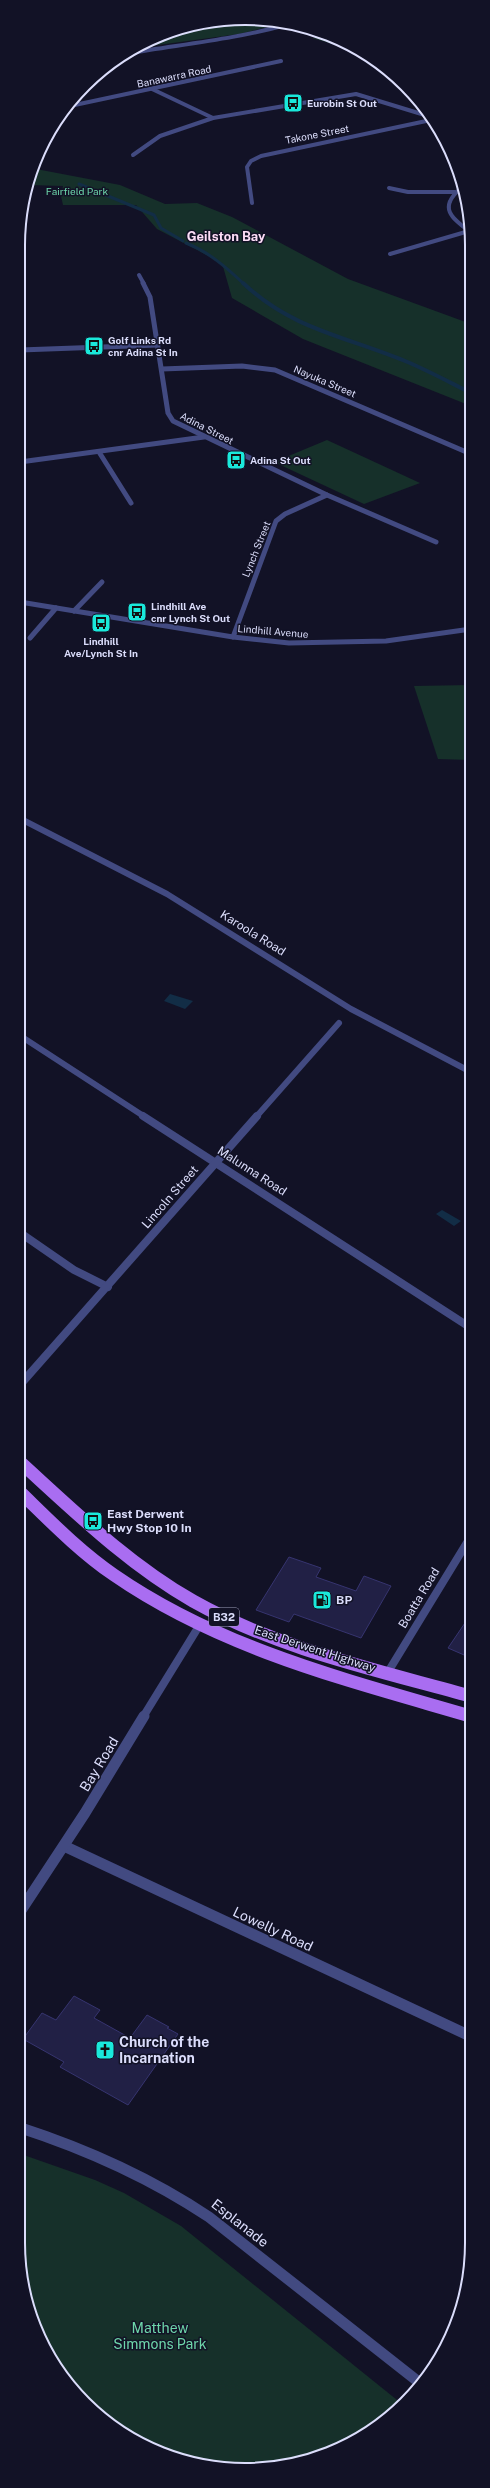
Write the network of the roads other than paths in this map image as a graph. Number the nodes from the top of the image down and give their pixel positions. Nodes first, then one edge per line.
1 (277, 27) edge
2 (142, 51) edge
3 (281, 61) dead end
4 (152, 89) junction
5 (76, 105) edge
6 (422, 114) edge
7 (213, 118) junction
8 (427, 121) edge
9 (132, 156) dead end
10 (389, 188) dead end
11 (458, 190) edge
12 (455, 192) junction
13 (252, 203) dead end
14 (465, 229) edge
15 (465, 233) edge
16 (390, 254) dead end
17 (139, 275) dead end
18 (158, 345) junction
19 (25, 350) edge
20 (162, 369) junction
21 (204, 437) junction
22 (465, 451) edge
23 (100, 452) junction
24 (25, 461) edge
25 (327, 495) junction
26 (131, 503) dead end
27 (436, 542) dead end
28 (102, 582) dead end
29 (25, 603) edge
30 (56, 608) junction
31 (74, 611) junction
32 (465, 630) edge
33 (233, 637) junction
34 (30, 638) dead end
35 (25, 821) edge
36 (339, 1023) dead end
37 (25, 1039) edge
38 (465, 1069) edge
39 (216, 1162) junction
40 (25, 1236) edge
41 (108, 1287) junction
42 (465, 1324) edge
43 (25, 1379) edge
44 (25, 1466) edge
45 (25, 1497) edge
46 (465, 1546) edge
47 (199, 1626) junction
48 (388, 1672) junction
49 (465, 1695) edge
50 (465, 1714) edge
51 (64, 1846) junction
52 (25, 1904) edge
53 (465, 2034) edge
54 (25, 2130) edge
55 (417, 2380) edge

1 - 2 street
3 - 4 street, Banawarra Road
4 - 5 street, Banawarra Road
4 - 7 street
6 - 7 street
7 - 9 street
8 - 13 street, Takone Street
10 - 12 street
11 - 12 street
12 - 14 street
15 - 16 street
17 - 18 street, Adina Street
18 - 19 street
18 - 20 street, Adina Street
20 - 21 street, Adina Street
20 - 22 street, Nayuka Street
21 - 23 street
21 - 25 street, Adina Street
23 - 24 street
23 - 26 street
25 - 27 street, Adina Street
25 - 33 street, Lynch Street
28 - 31 street
29 - 30 street, Lindhill Avenue
30 - 31 street, Lindhill Avenue
30 - 34 street
31 - 33 street, Lindhill Avenue
32 - 33 street, Lindhill Avenue
35 - 38 street, Karoola Road
36 - 39 street, Lincoln Street
37 - 39 street, Malunna Road
39 - 41 street, Lincoln Street
39 - 42 street, Malunna Road
40 - 41 street
41 - 43 street, Lincoln Street
44 - 48 main road, East Derwent Highway / B32
45 - 47 main road, East Derwent Highway / B32
46 - 48 street, Boatta Road
47 - 50 main road, East Derwent Highway / B32
47 - 51 street, Bay Road
48 - 49 main road, East Derwent Highway / B32
51 - 52 street, Bay Road
51 - 53 street, Lowelly Road
54 - 55 street, Esplanade

